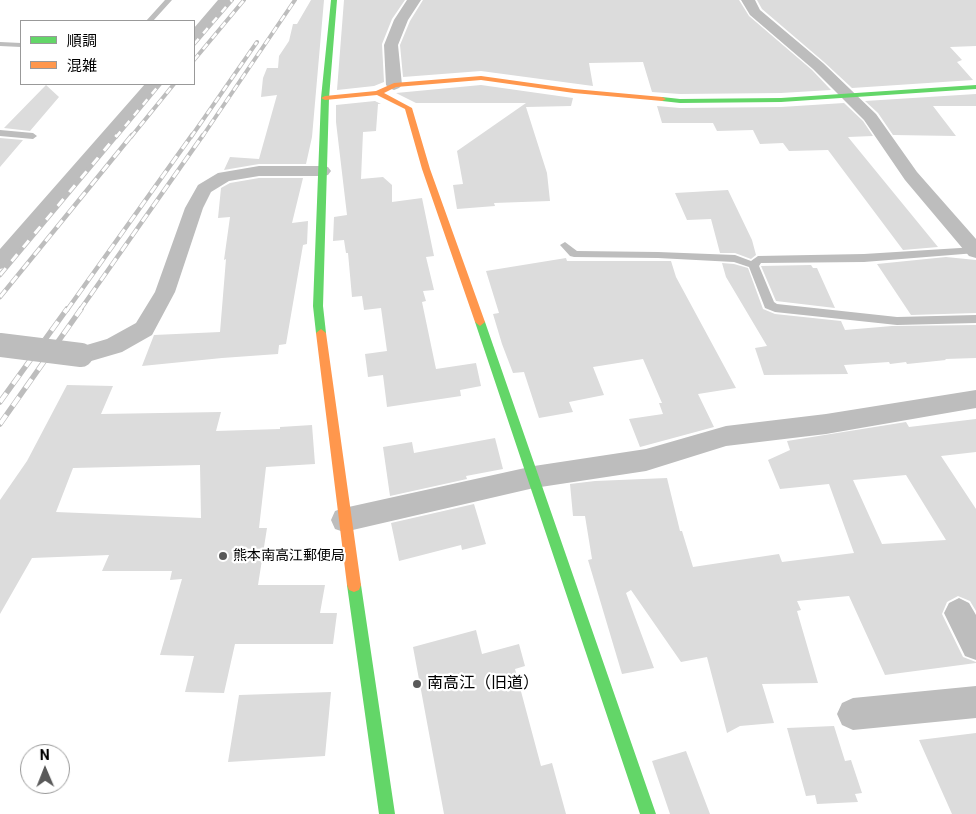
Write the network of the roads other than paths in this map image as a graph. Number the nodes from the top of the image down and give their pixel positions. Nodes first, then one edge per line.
1 (170, 0) edge
2 (225, 0) edge
3 (334, 0) edge
4 (414, 0) edge
5 (748, 0) edge
6 (151, 20) edge
7 (195, 35) edge
8 (0, 44) edge
9 (20, 45) edge
10 (152, 85) edge
11 (394, 85) junction
12 (976, 87) edge
13 (378, 92) junction
14 (849, 95) junction
15 (325, 98) junction
16 (0, 133) edge
17 (33, 136) dead end
18 (322, 172) junction
19 (565, 245) dead end
20 (976, 250) edge
21 (0, 262) edge
22 (753, 265) junction
23 (976, 319) edge
24 (0, 345) edge
25 (976, 399) edge
26 (534, 477) junction
27 (344, 520) junction
28 (959, 613) dead end
29 (976, 645) edge
30 (976, 702) edge
31 (853, 714) dead end
32 (387, 814) edge
33 (648, 814) edge

1 - 6 lane
2 - 7 street
3 - 15 street
4 - 11 street
5 - 14 street
8 - 9 lane
10 - 21 street
11 - 13 street
11 - 14 street
12 - 14 street
13 - 15 street
13 - 26 street
14 - 20 street
15 - 18 street
16 - 17 lane
18 - 24 street, bridge
18 - 27 street
19 - 22 lane
20 - 22 lane
22 - 23 lane
25 - 26 street
26 - 27 street
26 - 33 street
27 - 32 street
28 - 29 street
30 - 31 street

